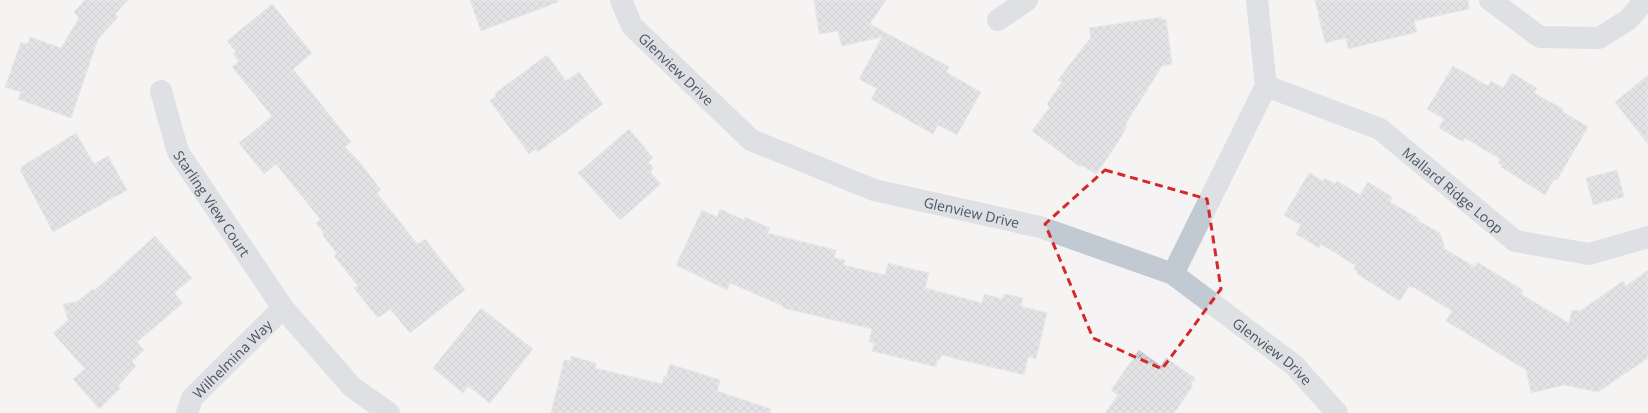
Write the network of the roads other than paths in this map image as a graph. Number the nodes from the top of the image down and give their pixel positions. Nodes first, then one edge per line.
1 (621, 0) edge
2 (1027, 0) edge
3 (1257, 0) edge
4 (1490, 0) edge
5 (1645, 0) edge
6 (998, 20) dead end
7 (1266, 86) junction
8 (160, 91) dead end
9 (1648, 237) edge
10 (1173, 274) junction
11 (283, 308) junction
12 (187, 413) edge
13 (389, 413) edge
14 (1337, 413) edge

1 - 10 street, Glenview Drive
2 - 6 street
3 - 7 street
4 - 5 street
7 - 9 street, Mallard Ridge Loop
7 - 10 street
8 - 11 street, Starling View Court
10 - 14 street, Glenview Drive
11 - 12 street, Wilhelmina Way
11 - 13 street, Starling View Court

